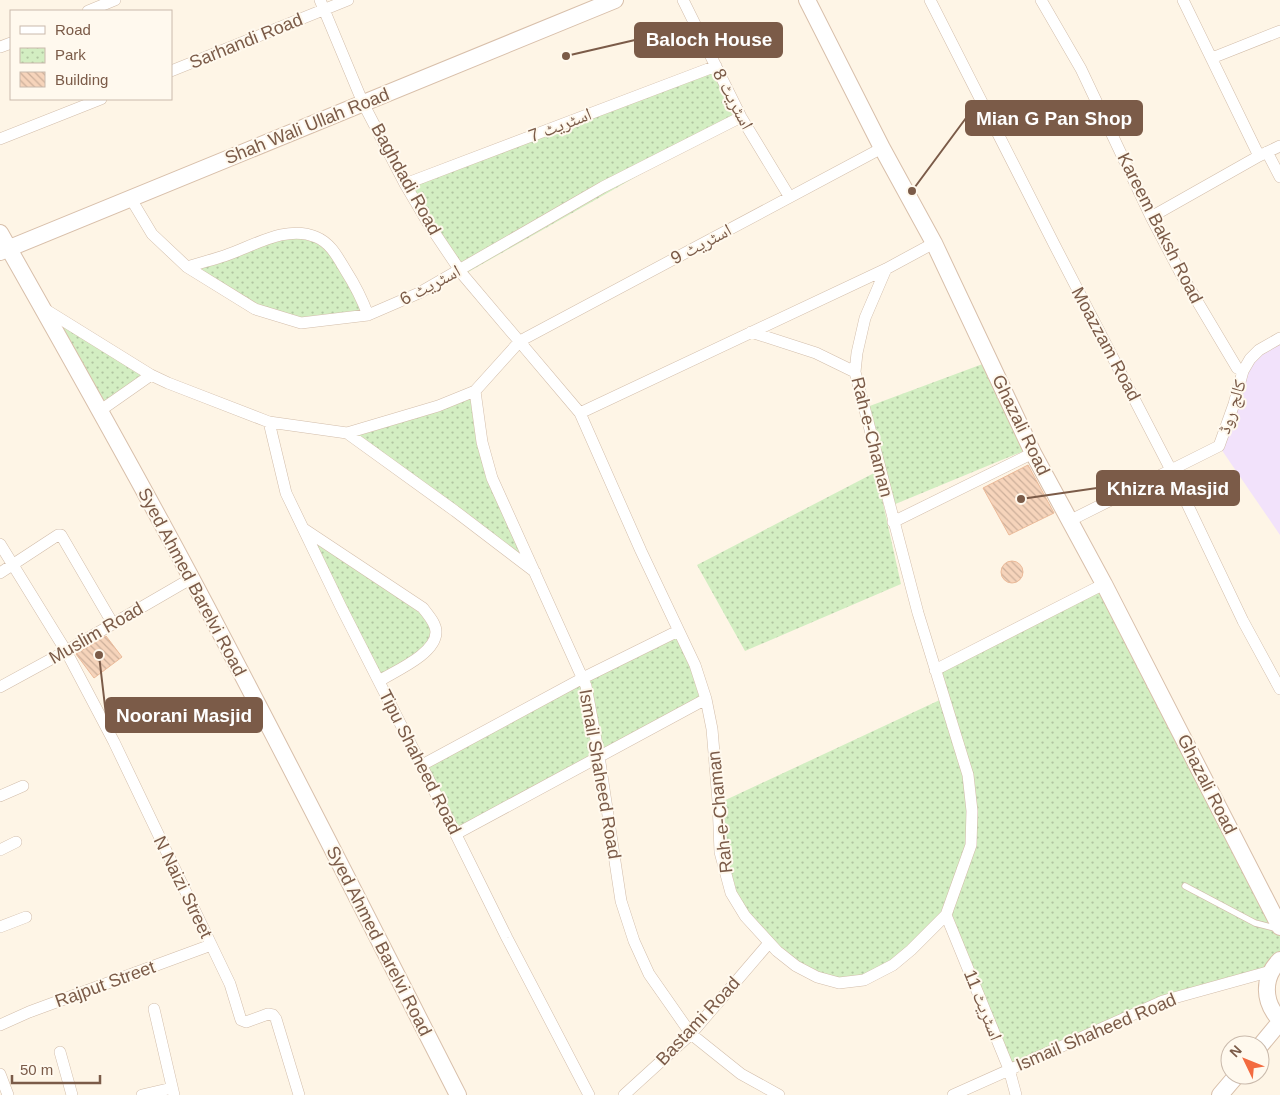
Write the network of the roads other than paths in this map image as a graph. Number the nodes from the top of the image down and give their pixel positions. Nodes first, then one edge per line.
1 (115, 0) edge
2 (348, 0) edge
3 (615, 0) edge
4 (683, 0) edge
5 (808, 0) edge
6 (930, 0) edge
7 (1041, 0) edge
8 (1183, 0) edge
9 (321, 5) edge
10 (90, 10) edge
11 (1280, 31) edge
12 (1212, 58) junction
13 (716, 66) junction
14 (172, 71) edge
15 (98, 100) edge
16 (363, 103) junction
17 (741, 117) junction
18 (0, 139) edge
19 (1280, 146) edge
20 (882, 148) junction
21 (1263, 154) junction
22 (1280, 177) edge
23 (405, 184) junction
24 (789, 196) junction
25 (131, 199) junction
26 (1151, 217) junction
27 (0, 233) edge
28 (934, 243) junction
29 (4, 250) edge
30 (187, 267) junction
31 (459, 269) junction
32 (886, 269) junction
33 (40, 306) junction
34 (368, 315) junction
35 (751, 332) junction
36 (1280, 338) edge
37 (520, 341) junction
38 (1243, 371) junction
39 (855, 372) junction
40 (151, 375) junction
41 (475, 391) junction
42 (101, 410) junction
43 (580, 413) junction
44 (269, 422) junction
45 (347, 433) junction
46 (1033, 453) junction
47 (1172, 470) junction
48 (1070, 521) junction
49 (893, 522) junction
50 (302, 528) junction
51 (0, 544) edge
52 (13, 565) junction
53 (0, 573) edge
54 (536, 574) junction
55 (192, 578) junction
56 (1104, 584) junction
57 (113, 624) junction
58 (678, 631) junction
59 (66, 651) junction
60 (935, 670) junction
61 (583, 678) junction
62 (378, 681) junction
63 (0, 687) edge
64 (1280, 689) edge
65 (706, 699) junction
66 (599, 756) junction
67 (422, 765) junction
68 (23, 786) dead end
69 (0, 796) edge
70 (456, 834) junction
71 (16, 842) dead end
72 (0, 850) edge
73 (1185, 886) dead end
74 (946, 915) junction
75 (26, 918) dead end
76 (0, 927) edge
77 (1280, 928) edge
78 (769, 943) junction
79 (211, 945) junction
80 (1275, 965) edge
81 (154, 1009) dead end
82 (1280, 1021) edge
83 (0, 1025) edge
84 (691, 1034) junction
85 (1269, 1035) edge
86 (60, 1052) dead end
87 (1008, 1069) junction
88 (0, 1074) edge
89 (1228, 1085) edge
90 (173, 1091) edge
91 (8, 1095) edge
92 (72, 1095) edge
93 (142, 1095) edge
94 (299, 1095) edge
95 (458, 1095) edge
96 (589, 1095) edge
97 (624, 1095) edge
98 (780, 1095) edge
99 (953, 1095) edge
100 (1016, 1095) edge
101 (1220, 1095) edge

1 - 10 street
2 - 9 street, Sarhandi Road
3 - 16 main road, Shah Wali Ullah Road
4 - 13 street, اسٹریٹ 8
5 - 20 main road, Ghazali Road
6 - 47 street, Moazzam Road
7 - 26 street, Kareem Baksh Road
8 - 12 street
9 - 14 street, Sarhandi Road
9 - 16 street, Baghdadi Road
11 - 12 street
12 - 21 street
13 - 17 street, اسٹریٹ 8
13 - 23 street, اسٹریٹ 7
15 - 18 street
16 - 23 street, Baghdadi Road
16 - 25 main road, Shah Wali Ullah Road
17 - 24 street, اسٹریٹ 8
17 - 31 street, اسٹریٹ 6
19 - 21 street
20 - 24 street, اسٹریٹ 9
20 - 28 main road, Ghazali Road
21 - 22 street
21 - 26 street
23 - 31 street, Baghdadi Road
24 - 37 street, اسٹریٹ 9
25 - 29 main road, Shah Wali Ullah Road
25 - 30 street, اسٹریٹ 6
26 - 38 street, Kareem Baksh Road
27 - 29 main road, Syed Ahmed Barelvi Road
28 - 32 street
28 - 46 main road, Ghazali Road
29 - 33 main road, Syed Ahmed Barelvi Road
30 - 34 street, اسٹریٹ 6
30 - 34 street
31 - 34 street, اسٹریٹ 6
31 - 37 street, Baghdadi Road
32 - 35 street
32 - 39 street, Rah-e-Chaman
33 - 40 street
33 - 42 main road, Syed Ahmed Barelvi Road
35 - 39 street
35 - 43 street
36 - 38 street, کالج روڈ
37 - 41 street, اسٹریٹ 9
37 - 43 street, Rah-e-Chaman
38 - 47 street, کالج روڈ
39 - 49 street, Rah-e-Chaman
40 - 42 street
40 - 44 street
41 - 45 street
41 - 54 street
42 - 55 main road, Syed Ahmed Barelvi Road
43 - 58 street, Rah-e-Chaman
44 - 45 street
44 - 50 street, Tipu Shaheed Road
45 - 54 street, Ismail Shaheed Road
46 - 48 main road, Ghazali Road
46 - 49 street
47 - 48 street, کالج روڈ
47 - 64 street, Moazzam Road
48 - 56 main road, Ghazali Road
49 - 60 street, Rah-e-Chaman
50 - 62 street, Tipu Shaheed Road
50 - 62 street
51 - 52 street, N Naizi Street
52 - 53 street
52 - 57 street
52 - 59 street, N Naizi Street
54 - 61 street, Ismail Shaheed Road
55 - 57 street, Muslim Road
55 - 95 main road, Syed Ahmed Barelvi Road
56 - 60 street
56 - 77 main road, Ghazali Road
57 - 59 street, Muslim Road
58 - 61 street
58 - 65 street, Rah-e-Chaman
59 - 63 street, Muslim Road
59 - 79 street, N Naizi Street
60 - 74 street, Rah-e-Chaman
61 - 66 street, Ismail Shaheed Road
61 - 67 street
62 - 67 street, Tipu Shaheed Road
65 - 66 street
65 - 78 street, Rah-e-Chaman
66 - 70 street
66 - 84 street, Ismail Shaheed Road
67 - 70 street, Tipu Shaheed Road
68 - 69 street
70 - 96 street, Tipu Shaheed Road
71 - 72 street
73 - 77 lane
74 - 78 street, Rah-e-Chaman
74 - 87 street, اسٹریٹ 11
75 - 76 street
78 - 84 street, Bastami Road
79 - 83 street, Rajput Street
79 - 94 street, N Naizi Street
80 - 82 main road
80 - 87 street, Ismail Shaheed Road
81 - 90 street
82 - 85 main road
84 - 97 street, Bastami Road
84 - 98 street, Ismail Shaheed Road
86 - 92 street
87 - 99 street, Ismail Shaheed Road
87 - 100 street, اسٹریٹ 11
88 - 91 street
89 - 101 main road
90 - 93 street

